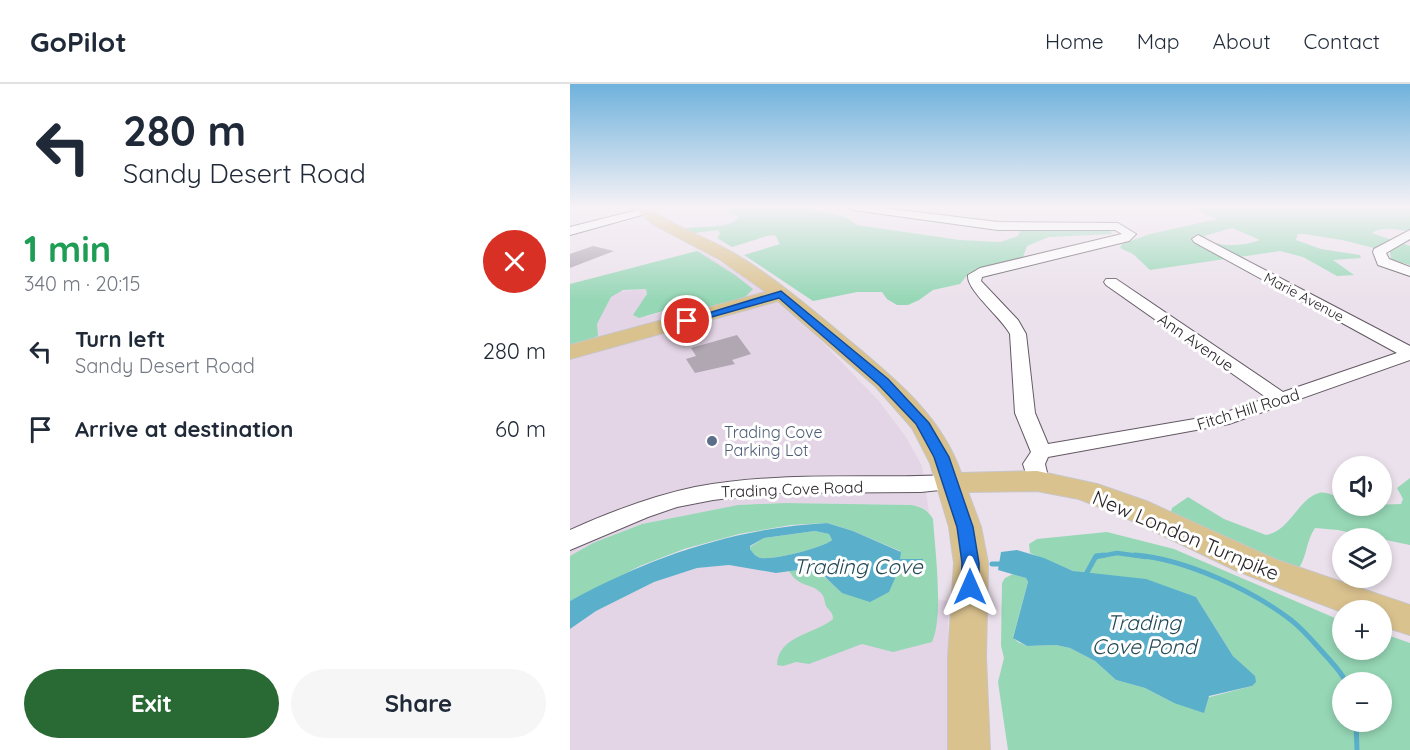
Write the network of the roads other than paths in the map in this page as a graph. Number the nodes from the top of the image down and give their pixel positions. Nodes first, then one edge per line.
1 (689, 238) edge
2 (1125, 238) edge
3 (1198, 238) dead end
4 (1403, 238) edge
5 (1410, 272) edge
6 (1111, 282) dead end
7 (781, 294) junction
8 (570, 352) edge
9 (1410, 354) edge
10 (1282, 400) junction
11 (1039, 466) junction
12 (951, 483) junction
13 (570, 541) edge
14 (1348, 600) edge
15 (1392, 614) edge
16 (1410, 620) edge
17 (969, 750) edge

1 - 7 main road
2 - 11 street
3 - 9 street, Marie Avenue
4 - 5 street
6 - 10 street, Ann Avenue
7 - 8 main road
7 - 12 main road
9 - 10 street, Fitch Hill Road
10 - 11 street, Fitch Hill Road
11 - 12 main road, New London Turnpike
11 - 14 main road, New London Turnpike
12 - 13 street, Trading Cove Road
12 - 17 main road
15 - 16 main road, New London Turnpike

